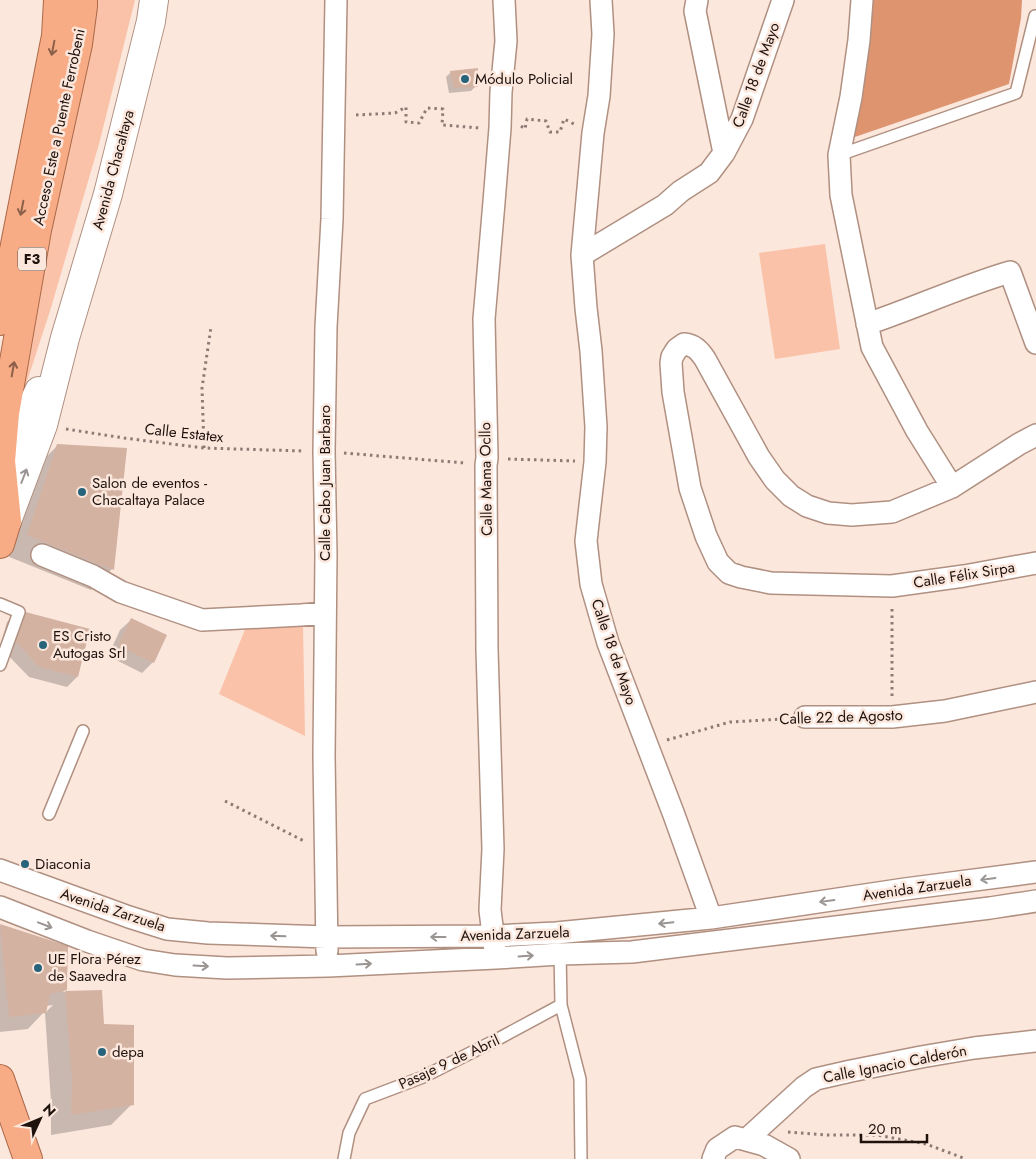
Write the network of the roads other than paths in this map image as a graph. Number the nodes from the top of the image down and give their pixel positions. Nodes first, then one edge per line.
1 (58, 0) edge
2 (83, 0) edge
3 (154, 0) edge
4 (336, 0) edge
5 (504, 0) edge
6 (601, 0) edge
7 (697, 0) edge
8 (783, 0) edge
9 (862, 0) edge
10 (1035, 16) edge
11 (724, 153) junction
12 (838, 155) junction
13 (582, 255) junction
14 (0, 321) edge
15 (867, 324) junction
16 (65, 338) junction
17 (1036, 343) edge
18 (1036, 435) edge
19 (1, 461) edge
20 (952, 487) junction
21 (3, 532) edge
22 (42, 555) dead end
23 (1036, 563) edge
24 (0, 604) edge
25 (325, 613) junction
26 (0, 664) edge
27 (1036, 692) edge
28 (805, 717) road end
29 (83, 731) dead end
30 (49, 814) dead end
31 (0, 870) edge
32 (1036, 872) edge
33 (1036, 901) edge
34 (0, 907) edge
35 (711, 918) junction
36 (556, 933) junction
37 (493, 936) junction
38 (327, 937) junction
39 (560, 954) junction
40 (496, 958) junction
41 (328, 966) junction
42 (561, 1005) junction
43 (1036, 1041) edge
44 (0, 1079) edge
45 (755, 1142) junction
46 (28, 1159) edge
47 (344, 1159) edge
48 (581, 1159) edge
49 (713, 1159) edge
50 (788, 1159) edge

1 -> 14 highway, Acceso Este a Puente Ferrobeni / F3
19 -> 2 highway, Acceso Este a Puente Ferrobeni / F3
3 - 16 street, Avenida Chacaltaya
4 - 25 street, Calle Cabo Juan Barbaro
5 - 37 street, Calle Mama Ocllo
6 - 13 street, Calle 18 de Mayo
7 - 11 street
8 - 11 street, Calle 18 de Mayo
9 - 12 street
10 - 12 lane
11 - 13 street, Calle 18 de Mayo
12 - 15 street
13 - 35 street, Calle 18 de Mayo
15 - 17 street
15 - 20 street
16 - 19 street, Avenida Chacaltaya
21 -> 16 street, Avenida Chacaltaya
18 - 20 street
19 - 21 highway, Acceso Este a Puente Ferrobeni / F3
20 - 23 street, Calle Félix Sirpa
22 - 25 street
24 - 26 lane
25 - 38 street, Calle Cabo Juan Barbaro
27 - 28 street, Calle 22 de Agosto
29 - 30 lane
38 -> 31 street, Avenida Zarzuela
32 -> 35 street, Avenida Zarzuela
33 - 39 street, Avenida Zarzuela
34 -> 41 street, Avenida Zarzuela
35 -> 36 street, Avenida Zarzuela
36 - 37 street, Avenida Zarzuela
36 - 39 lane
37 -> 38 street, Avenida Zarzuela
37 - 40 street, Calle Mama Ocllo
38 - 41 street, Calle Cabo Juan Barbaro
40 -> 39 street, Avenida Zarzuela
39 - 42 lane
41 -> 40 street, Avenida Zarzuela
42 - 47 lane, Pasaje 9 de Abril
42 - 48 lane
43 - 45 street, Calle Ignacio Calderón
44 - 46 highway
45 - 49 street
45 - 50 street

